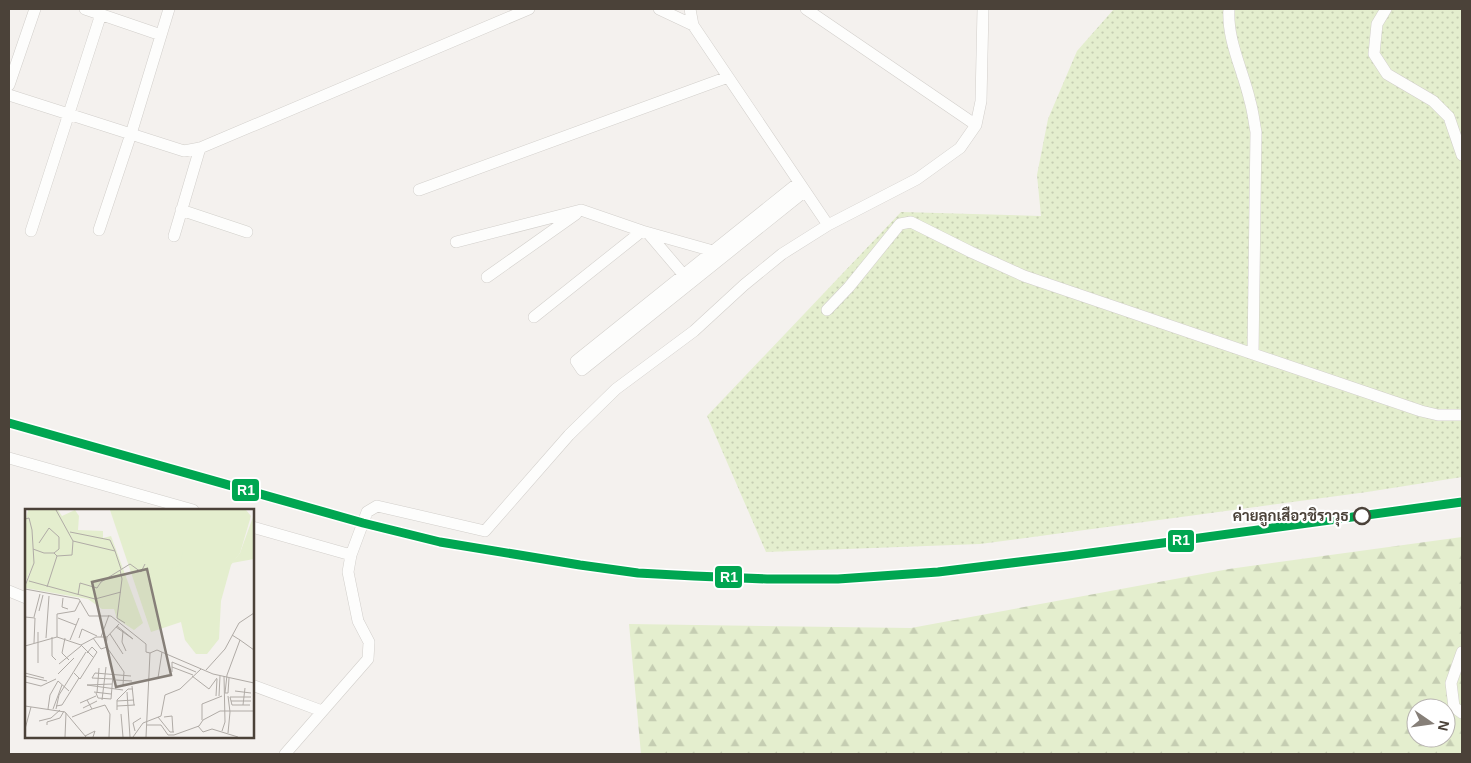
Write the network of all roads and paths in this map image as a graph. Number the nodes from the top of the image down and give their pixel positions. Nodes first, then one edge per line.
1 (35, 9) edge
2 (85, 9) edge
3 (169, 9) edge
4 (530, 9) edge
5 (659, 9) edge
6 (690, 9) edge
7 (806, 9) edge
8 (983, 9) edge
9 (1229, 9) edge
10 (1386, 9) edge
11 (100, 14) junction
12 (693, 25) junction
13 (161, 35) junction
14 (728, 77) junction
15 (9, 85) edge
16 (9, 95) edge
17 (68, 114) junction
18 (976, 126) junction
19 (131, 134) junction
20 (200, 148) junction
21 (1462, 155) edge
22 (801, 188) junction
23 (419, 190) dead end
24 (181, 210) junction
25 (581, 210) junction
26 (828, 225) junction
27 (99, 230) dead end
28 (31, 231) dead end
29 (247, 232) dead end
30 (645, 232) junction
31 (174, 236) dead end
32 (456, 242) dead end
33 (717, 255) junction
34 (487, 277) dead end
35 (687, 279) junction
36 (827, 310) dead end
37 (534, 317) dead end
38 (627, 327) dead end
39 (1253, 354) junction
40 (1462, 415) edge
41 (9, 458) edge
42 (189, 509) edge
43 (254, 528) edge
44 (351, 555) junction
45 (9, 591) edge
46 (25, 598) edge
47 (1462, 652) edge
48 (254, 685) edge
49 (322, 711) junction
50 (1462, 713) edge
51 (285, 754) edge

1 - 15 street
2 - 11 street
3 - 13 street
4 - 20 street
5 - 12 street
6 - 12 street
7 - 18 street
8 - 18 street
9 - 39 street
10 - 21 street
11 - 13 street
11 - 17 street
12 - 14 street
13 - 19 street
14 - 22 street
14 - 23 street
16 - 17 street
17 - 19 street
17 - 28 street
18 - 26 street
19 - 20 street
19 - 27 street
20 - 24 street
22 - 26 street
22 - 33 street
24 - 29 street
24 - 31 street
25 - 30 street
25 - 32 street
25 - 34 street
26 - 44 street
30 - 33 street
30 - 35 street
30 - 37 street
33 - 35 street
35 - 38 street
36 - 39 street
39 - 40 street
41 - 42 street
43 - 44 street
44 - 49 street
45 - 46 street
47 - 50 street
48 - 49 street
49 - 51 street

